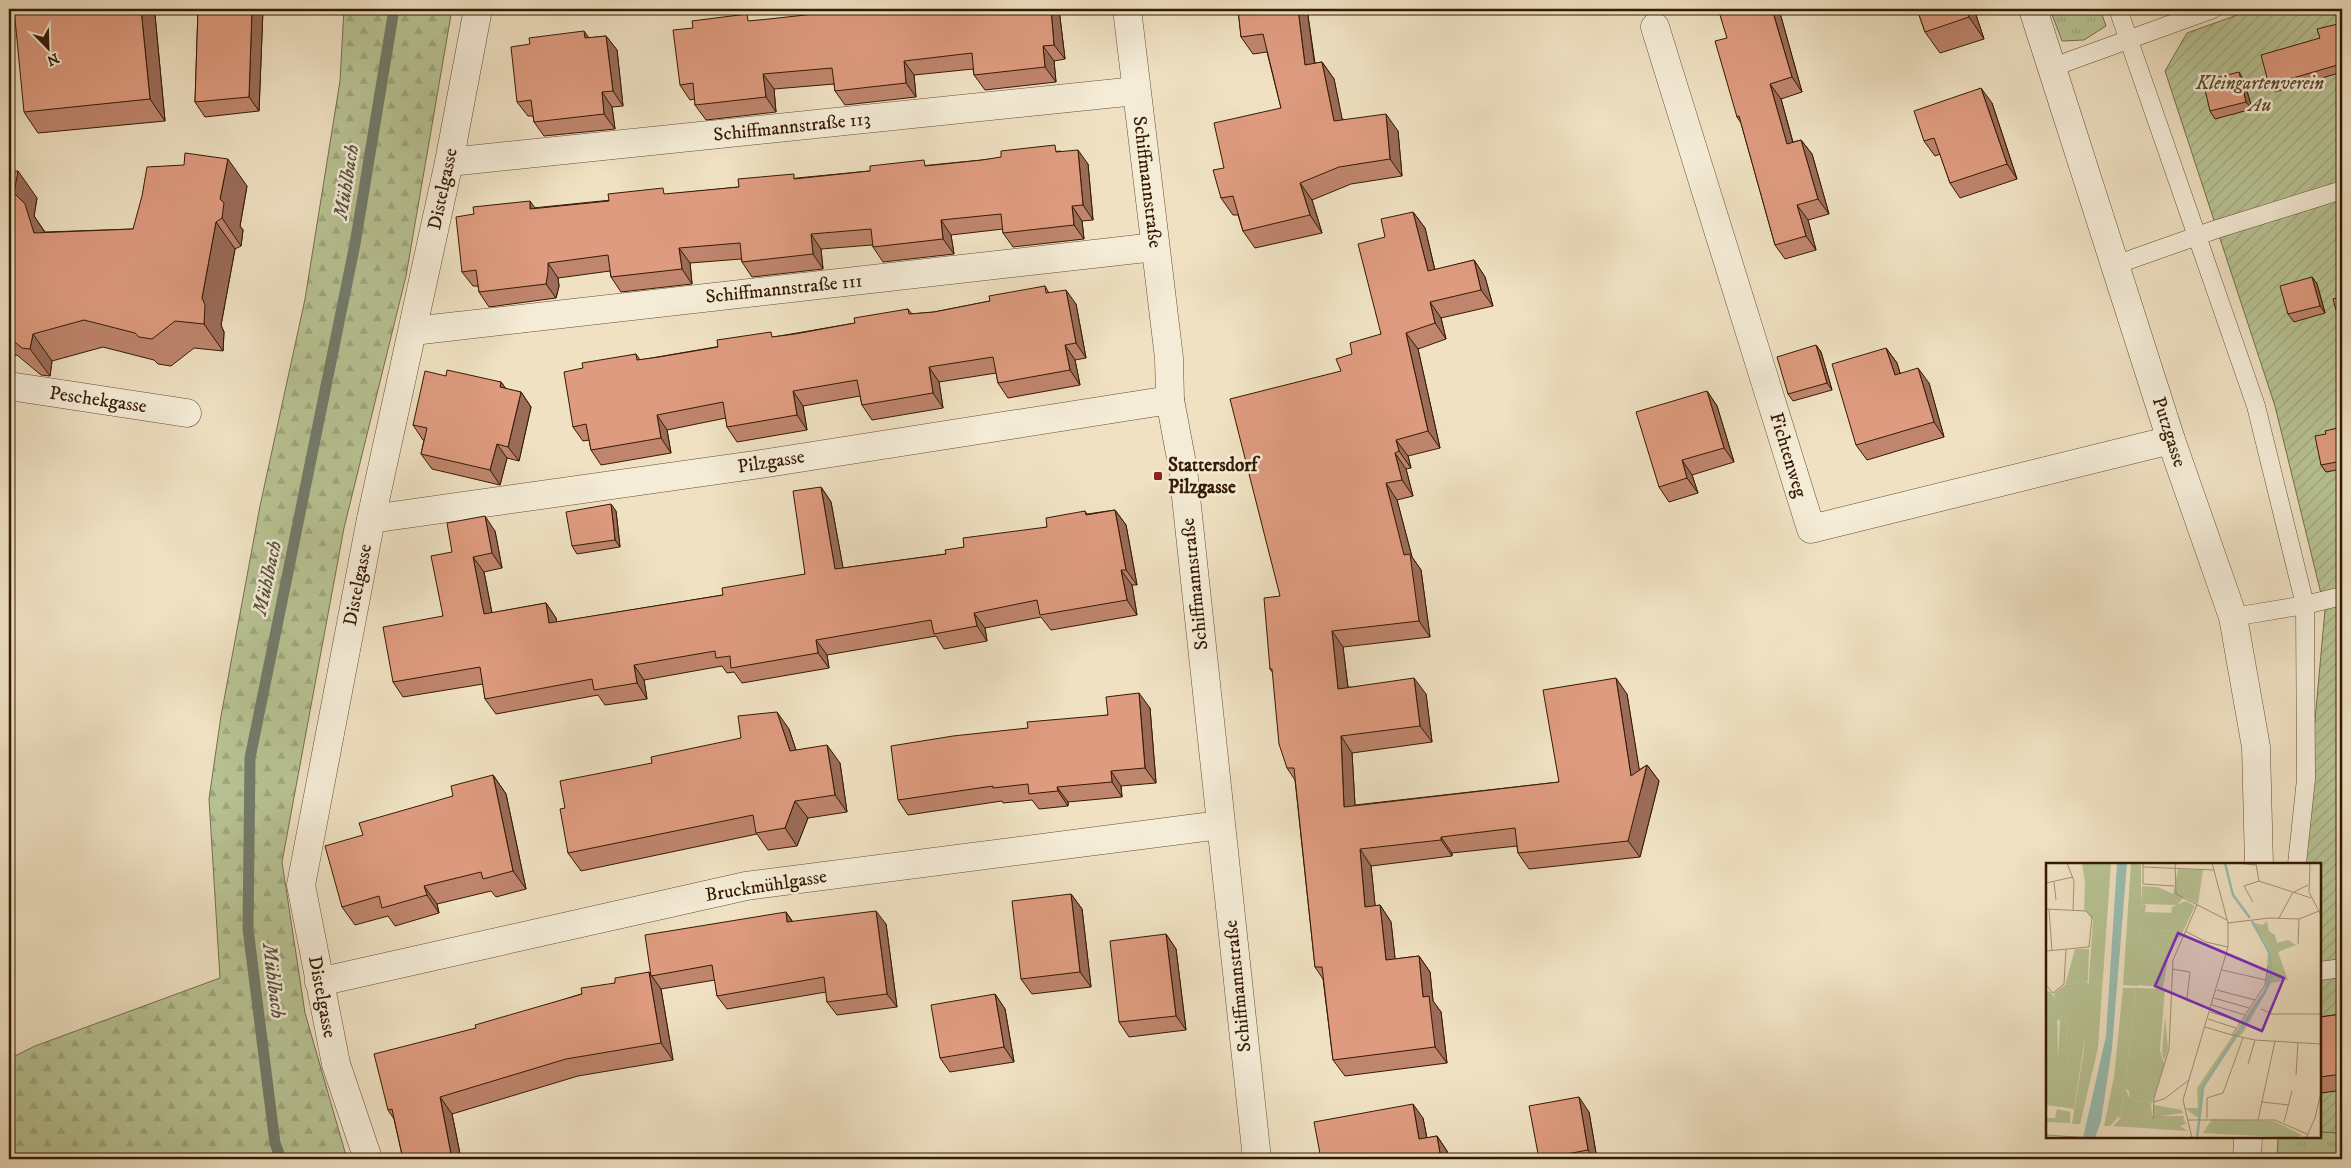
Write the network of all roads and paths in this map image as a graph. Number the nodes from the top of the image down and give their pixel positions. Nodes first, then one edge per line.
1 (478, 9) edge
2 (1127, 9) edge
3 (2033, 9) edge
4 (2118, 9) edge
5 (2212, 9) edge
6 (1655, 27) dead end
7 (2128, 40) junction
8 (2053, 67) junction
9 (1136, 92) junction
10 (449, 162) junction
11 (2342, 190) edge
12 (2196, 237) junction
13 (1155, 247) junction
14 (2115, 265) junction
15 (413, 331) junction
16 (9, 386) edge
17 (1170, 400) junction
18 (187, 413) dead end
19 (2171, 440) junction
20 (371, 519) junction
21 (2342, 596) edge
22 (2305, 606) junction
23 (2233, 616) junction
24 (1220, 826) junction
25 (2259, 863) edge
26 (2297, 863) edge
27 (2342, 968) edge
28 (2321, 971) edge
29 (319, 982) junction
30 (2248, 1138) edge
31 (368, 1159) edge
32 (1257, 1159) edge
33 (2247, 1159) edge

1 - 10 street, Distelgasse
2 - 9 street, Schiffmannstraße
3 - 8 street, Putzgasse
4 - 7 lane
5 - 7 lane
6 - 19 street, Fichtenweg
7 - 8 lane
7 - 12 lane
8 - 14 street, Putzgasse
9 - 10 street, Schiffmannstraße 113
9 - 13 street, Schiffmannstraße
10 - 15 street, Distelgasse
11 - 12 lane
12 - 14 lane
12 - 22 lane
13 - 15 street, Schiffmannstraße 111
13 - 17 street, Schiffmannstraße
14 - 19 street, Putzgasse
15 - 20 street, Distelgasse
16 - 18 street, Peschekgasse
17 - 20 street, Pilzgasse
17 - 24 street, Schiffmannstraße
19 - 23 street, Putzgasse
20 - 29 street, Distelgasse
21 - 22 lane
22 - 23 lane
22 - 26 lane
23 - 25 street, Putzgasse
24 - 29 street, Bruckmühlgasse
24 - 32 street, Schiffmannstraße
27 - 28 lane
29 - 31 street, Distelgasse
30 - 33 street

